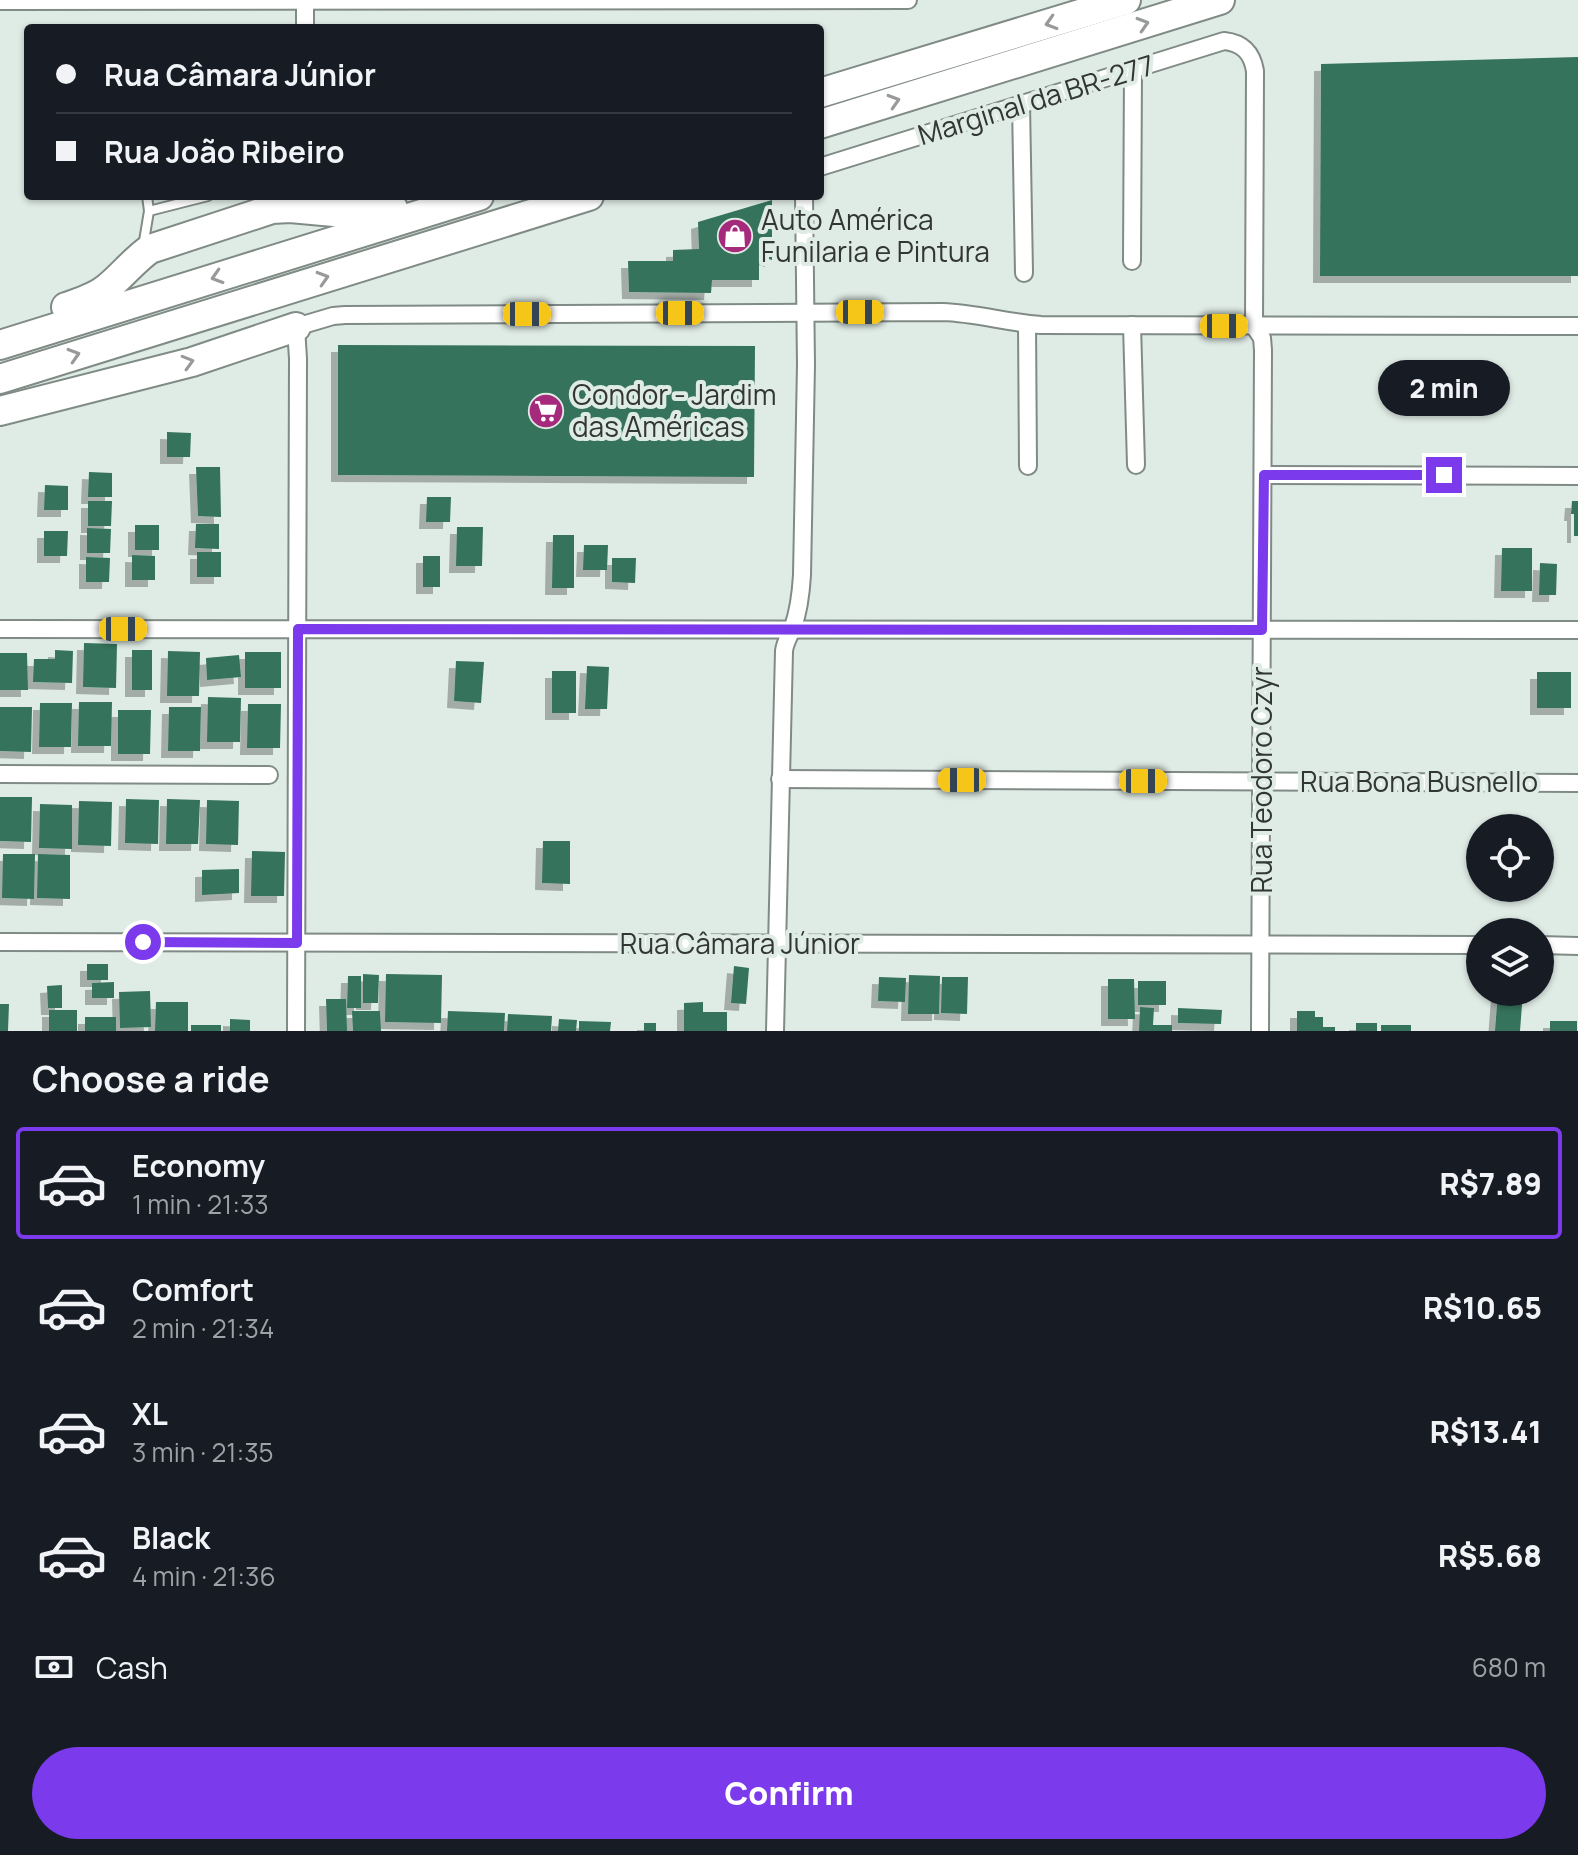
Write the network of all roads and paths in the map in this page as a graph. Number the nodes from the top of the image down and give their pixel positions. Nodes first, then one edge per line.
1 (549, 0) edge
2 (801, 0) edge
3 (908, 0) edge
4 (1126, 0) edge
5 (1220, 0) edge
6 (0, 1) edge
7 (305, 1) edge
8 (305, 24) edge
9 (1249, 52) joint
10 (1133, 70) junction
11 (824, 92) edge
12 (1021, 104) junction
13 (824, 123) edge
14 (824, 166) edge
15 (148, 200) edge
16 (192, 200) edge
17 (440, 200) edge
18 (466, 200) edge
19 (576, 200) edge
20 (804, 200) edge
21 (273, 203) edge
22 (335, 205) edge
23 (149, 211) junction
24 (142, 254) junction
25 (1132, 261) dead end
26 (1024, 273) dead end
27 (805, 312) junction
28 (1027, 324) junction
29 (1132, 325) junction
30 (1254, 326) junction
31 (1578, 326) edge
32 (296, 327) junction
33 (0, 331) edge
34 (0, 345) edge
35 (0, 379) edge
36 (0, 411) edge
37 (1136, 465) dead end
38 (1028, 466) dead end
39 (1264, 475) junction
40 (1578, 476) edge
41 (0, 629) edge
42 (298, 629) junction
43 (792, 630) junction
44 (1262, 630) junction
45 (1578, 630) edge
46 (0, 774) edge
47 (269, 775) dead end
48 (780, 779) junction
49 (1262, 781) junction
50 (1578, 783) edge
51 (0, 942) edge
52 (297, 943) junction
53 (776, 944) junction
54 (1261, 945) junction
55 (1466, 945) edge
56 (1554, 945) edge
57 (1578, 946) edge
58 (296, 1031) edge
59 (775, 1031) edge
60 (1260, 1031) edge

1 - 2 street
1 - 7 street
2 - 3 street
4 -> 11 highway
13 -> 5 highway
6 - 7 street
7 - 8 street
9 - 10 street, Marginal da BR-277
9 - 30 street, Rua Teodoro Czyr
10 - 12 street, Marginal da BR-277
10 - 25 street
12 - 14 street, Marginal da BR-277
12 - 26 street
15 - 23 lane
16 - 23 lane
17 - 22 highway
18 -> 34 highway
35 -> 19 highway
20 - 27 street
21 - 22 highway
21 - 24 highway
23 - 24 lane
24 - 33 highway
27 - 28 street
27 - 32 street
27 - 43 street
28 - 29 street
28 - 38 street
29 - 30 street
29 - 37 street
30 - 31 street
30 - 39 street, Rua Teodoro Czyr
36 -> 32 highway
32 - 42 street
39 - 40 street
39 - 44 street, Rua Teodoro Czyr
41 - 42 street
42 - 43 street
42 - 52 street
43 - 44 street
43 - 48 street
44 - 45 street
44 - 49 street, Rua Teodoro Czyr
46 - 47 street
48 - 49 street, Rua Bona Busnello
48 - 53 street
49 - 50 street, Rua Bona Busnello
49 - 54 street, Rua Teodoro Czyr
51 - 52 street, Rua Câmara Júnior
52 - 53 street, Rua Câmara Júnior
52 - 58 street
53 - 54 street, Rua Câmara Júnior
53 - 59 street
54 - 55 street, Rua Câmara Júnior
54 - 60 street, Rua Teodoro Czyr
56 - 57 street

